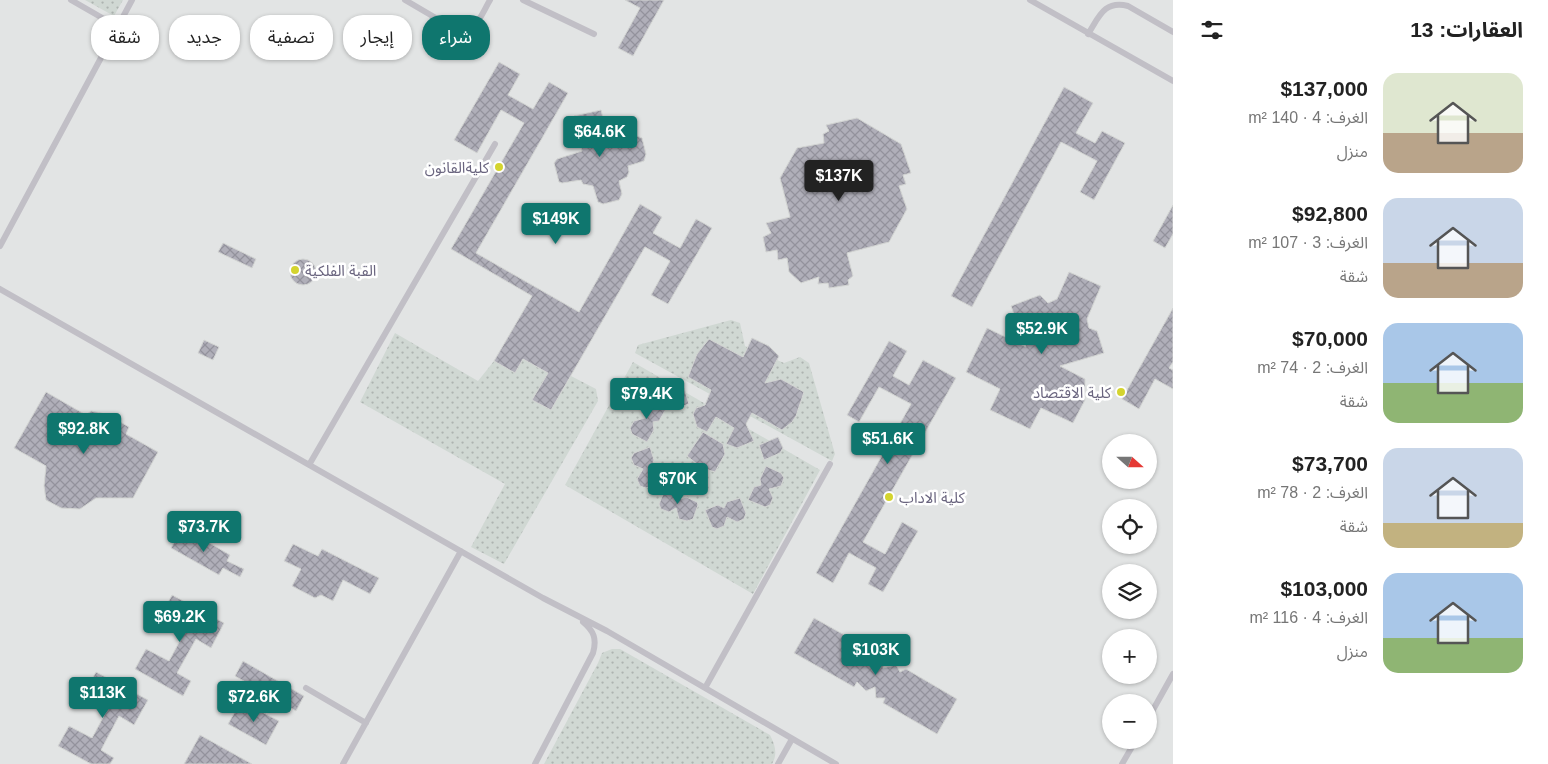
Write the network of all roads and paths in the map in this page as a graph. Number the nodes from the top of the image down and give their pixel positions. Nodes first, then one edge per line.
1 (71, 0) edge
2 (132, 0) edge
3 (405, 0) edge
4 (490, 0) edge
5 (523, 0) edge
6 (1030, 0) edge
7 (97, 15) edge
8 (124, 15) edge
9 (1173, 32) edge
10 (594, 34) dead end
11 (1088, 34) junction
12 (100, 60) edge
13 (1173, 81) edge
14 (495, 144) dead end
15 (0, 246) edge
16 (0, 289) edge
17 (830, 464) dead end
18 (309, 465) junction
19 (461, 551) junction
20 (577, 616) junction
21 (1173, 674) edge
22 (306, 688) dead end
23 (705, 688) junction
24 (1157, 703) edge
25 (366, 723) junction
26 (792, 739) junction
27 (1131, 749) edge
28 (344, 764) edge
29 (535, 764) edge
30 (778, 764) edge
31 (836, 764) edge
32 (1122, 764) edge

1 - 7 lane
2 - 8 lane
3 - 4 lane
5 - 10 lane
6 - 11 lane
9 - 11 lane
11 - 13 lane
12 - 15 lane
14 - 18 lane
16 - 18 lane
17 - 23 lane
18 - 19 lane
19 - 20 lane
19 - 25 lane
20 - 23 lane
20 - 29 lane
21 - 24 lane
22 - 25 lane
23 - 26 lane
25 - 28 lane
26 - 30 lane
26 - 31 lane
27 - 32 lane

